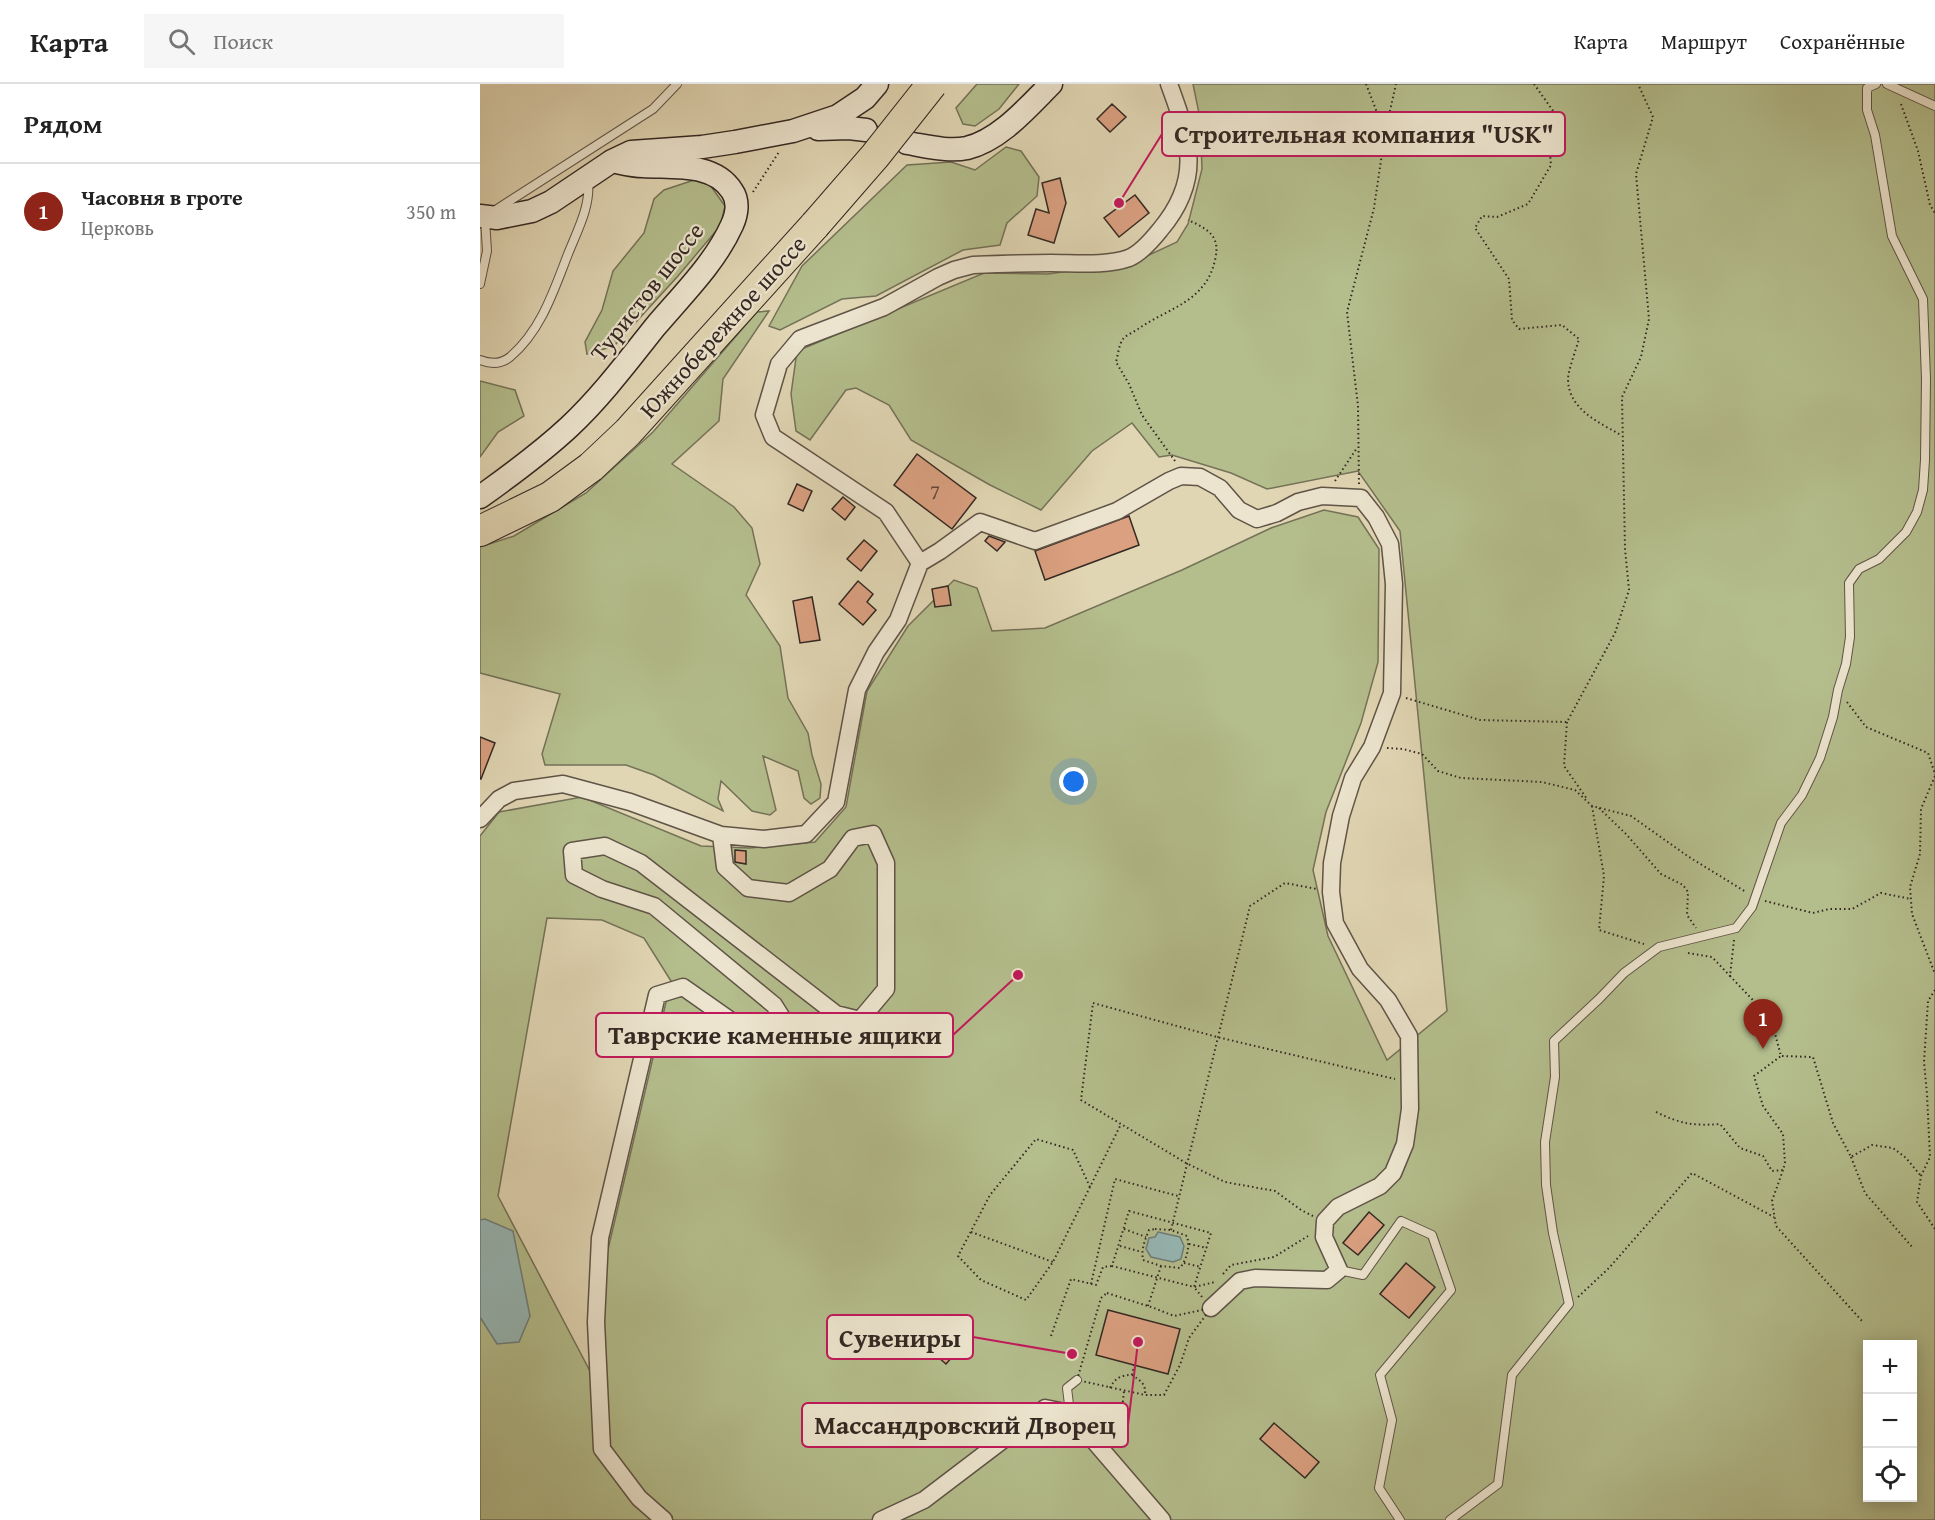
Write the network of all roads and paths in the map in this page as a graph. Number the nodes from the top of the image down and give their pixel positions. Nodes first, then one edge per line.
1 (677, 84) edge
2 (877, 84) edge
3 (882, 84) edge
4 (918, 84) edge
5 (932, 84) edge
6 (1051, 84) edge
7 (1169, 84) edge
8 (1366, 84) edge
9 (1396, 84) edge
10 (1534, 84) edge
11 (1638, 84) edge
12 (1876, 84) edge
13 (1889, 85) edge
14 (1935, 106) edge
15 (866, 130) dead end
16 (792, 131) junction
17 (1385, 133) junction
18 (612, 161) junction
19 (588, 177) junction
20 (750, 197) dead end
21 (1174, 213) junction
22 (1935, 213) edge
23 (483, 217) edge
24 (812, 222) junction
25 (480, 284) edge
26 (480, 360) edge
27 (1622, 435) junction
28 (1358, 446) junction
29 (1181, 476) junction
30 (1322, 496) junction
31 (480, 497) edge
32 (1361, 498) junction
33 (480, 516) edge
34 (480, 531) edge
35 (920, 563) junction
36 (1838, 690) junction
37 (1392, 693) junction
38 (1567, 722) junction
39 (1372, 747) junction
40 (1935, 775) edge
41 (1592, 806) junction
42 (1598, 807) junction
43 (480, 819) edge
44 (721, 835) junction
45 (1331, 891) junction
46 (1755, 897) junction
47 (1911, 899) junction
48 (1736, 928) junction
49 (1705, 936) junction
50 (1659, 947) junction
51 (1935, 974) edge
52 (1730, 976) junction
53 (1935, 990) edge
54 (1217, 1037) junction
55 (1781, 1056) junction
56 (1410, 1082) junction
57 (1656, 1112) dead end
58 (1121, 1124) junction
59 (1851, 1157) junction
60 (1186, 1162) junction
61 (1783, 1170) junction
62 (1921, 1176) junction
63 (1090, 1187) junction
64 (1178, 1196) junction
65 (1774, 1217) junction
66 (1325, 1221) junction
67 (1173, 1224) junction
68 (1935, 1228) edge
69 (1124, 1229) junction
70 (1171, 1230) junction
71 (971, 1231) junction
72 (1146, 1237) junction
73 (1189, 1244) junction
74 (1120, 1246) junction
75 (1207, 1248) junction
76 (1913, 1248) dead end
77 (1142, 1252) junction
78 (1053, 1262) junction
79 (1184, 1263) junction
80 (1112, 1266) junction
81 (1161, 1266) junction
82 (1201, 1267) junction
83 (1339, 1270) junction
84 (1224, 1274) dead end
85 (1158, 1276) junction
86 (1216, 1282) dead end
87 (1091, 1284) junction
88 (1194, 1287) junction
89 (1569, 1304) junction
90 (1148, 1306) junction
91 (1211, 1308) junction
92 (1862, 1321) dead end
93 (1051, 1336) dead end
94 (1134, 1365) dead end
95 (1132, 1376) junction
96 (1077, 1380) junction
97 (1110, 1389) junction
98 (1124, 1391) junction
99 (1145, 1395) junction
100 (1070, 1413) junction
101 (1120, 1429) dead end
102 (664, 1520) edge
103 (881, 1520) edge
104 (1161, 1520) edge
105 (1400, 1520) edge
106 (1450, 1520) edge

1 - 23 lane
2 - 16 main road
3 - 6 main road
4 - 24 highway, Южнобережное шоссе
5 - 24 highway, Южнобережное шоссе, bridge
7 - 21 street
8 - 17 path
9 - 17 path
10 - 27 path
11 - 27 path
12 - 36 lane
13 - 14 lane
13 - 22 path
15 - 16 main road
16 - 18 main road
16 - 20 path
17 - 28 path
18 - 19 main road
18 - 31 main road, Туристов шоссе
19 - 23 main road
19 - 26 lane
21 - 29 path
21 - 35 street
23 - 25 lane
24 - 33 highway, Южнобережное шоссе
24 - 34 highway, Южнобережное шоссе
27 - 38 path
28 - 30 path
28 - 32 path
29 - 30 street
29 - 35 street
30 - 32 street
32 - 37 street
35 - 44 street
36 - 40 path
36 - 46 lane
37 - 38 path
37 - 39 street
38 - 41 path
39 - 41 path
39 - 45 street
40 - 47 path
41 - 42 path
41 - 50 path
42 - 46 path
42 - 49 path
43 - 44 street
44 - 102 street
45 - 54 path
45 - 56 street
46 - 47 path
46 - 48 lane
47 - 51 path
48 - 49 lane
48 - 52 path
49 - 50 lane
50 - 52 path
50 - 89 lane
52 - 55 path
53 - 62 path
54 - 56 path
54 - 58 path
54 - 60 path
55 - 59 path
55 - 61 path
56 - 66 street
57 - 61 path
58 - 60 path
58 - 63 path
59 - 62 path
59 - 76 path
60 - 64 path
60 - 66 path
61 - 65 path
62 - 68 path
63 - 71 path
63 - 78 path
64 - 67 path
64 - 87 path
65 - 89 path
65 - 92 path
66 - 83 street
66 - 84 path
67 - 69 path
67 - 70 path
67 - 75 path
69 - 72 path
69 - 74 path
70 - 72 path
70 - 73 path
71 - 78 path
71 - 78 path
72 - 77 path
73 - 75 path
73 - 79 path
74 - 77 path
74 - 80 path
75 - 82 path
77 - 81 path
79 - 81 path
79 - 82 path
80 - 85 path
80 - 87 path
81 - 85 path
82 - 88 path
83 - 91 street
83 - 105 lane
85 - 88 path
85 - 90 path
86 - 88 path
87 - 93 path
89 - 106 lane
90 - 91 path
90 - 96 path
91 - 99 path
94 - 95 path
95 - 97 path
95 - 99 path
96 - 97 path
96 - 100 lane
97 - 98 path
98 - 99 path
98 - 101 path
100 - 103 street
100 - 104 street

